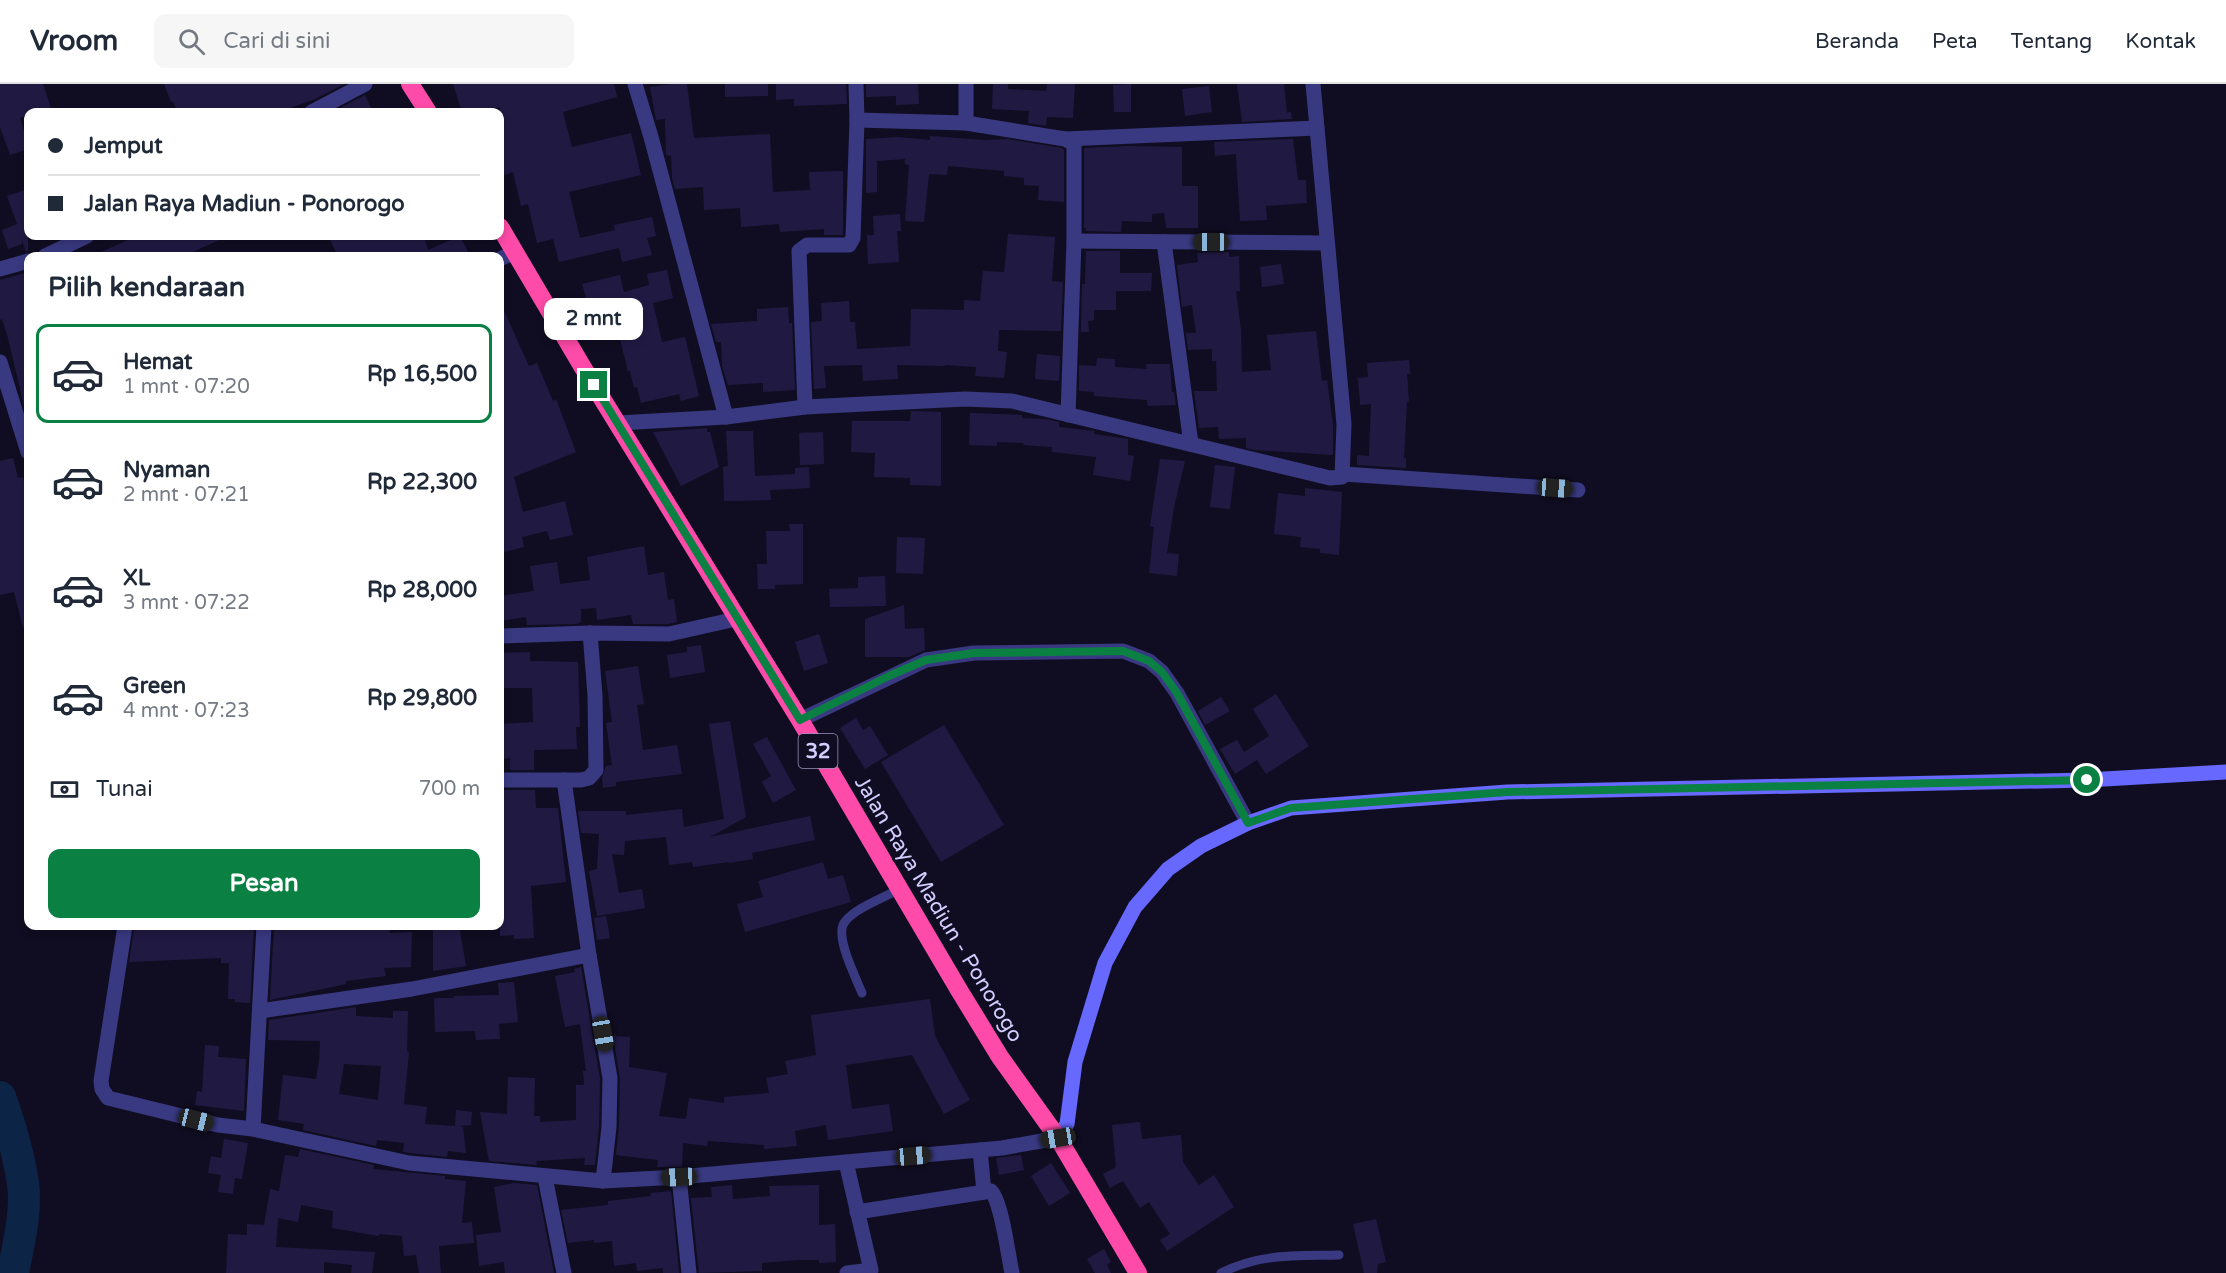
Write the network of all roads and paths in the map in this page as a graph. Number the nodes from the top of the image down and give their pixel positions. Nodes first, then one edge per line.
1 (364, 84) edge
2 (411, 84) edge
3 (635, 84) edge
4 (856, 84) edge
5 (966, 84) edge
6 (1313, 84) edge
7 (319, 108) edge
8 (426, 108) edge
9 (857, 120) junction
10 (966, 123) junction
11 (1317, 128) junction
12 (1065, 139) junction
13 (79, 240) edge
14 (503, 240) edge
15 (1074, 241) junction
16 (1164, 242) junction
17 (1327, 243) junction
18 (53, 252) edge
19 (507, 256) edge
20 (24, 262) edge
21 (0, 269) edge
22 (0, 362) edge
23 (805, 407) junction
24 (1068, 415) junction
25 (726, 417) junction
26 (618, 423) junction
27 (24, 439) edge
28 (1191, 444) junction
29 (1344, 474) junction
30 (1578, 490) dead end
31 (736, 619) junction
32 (590, 633) junction
33 (504, 636) edge
34 (800, 720) junction
35 (2226, 772) edge
36 (504, 780) edge
37 (564, 780) junction
38 (1248, 823) junction
39 (900, 889) junction
40 (124, 930) edge
41 (264, 930) edge
42 (589, 955) junction
43 (862, 993) dead end
44 (260, 1011) junction
45 (253, 1129) junction
46 (1058, 1138) junction
47 (980, 1150) junction
48 (846, 1162) junction
49 (545, 1176) junction
50 (679, 1177) junction
51 (603, 1181) junction
52 (984, 1192) junction
53 (858, 1212) junction
54 (1339, 1255) dead end
55 (871, 1271) edge
56 (564, 1273) edge
57 (689, 1273) edge
58 (847, 1273) edge
59 (1012, 1273) edge
60 (1138, 1273) edge
61 (1221, 1273) edge

1 - 7 street
2 - 8 highway
3 - 25 street
4 - 9 street
5 - 10 street
6 - 11 street
9 - 10 street
9 - 23 street
10 - 12 street
11 - 12 street
11 - 17 street
12 - 15 street
13 - 18 street
14 - 19 highway, Jalan Raya Madiun - Ponorogo / 32
15 - 16 street
15 - 24 street
16 - 17 street
16 - 28 street
17 - 29 street
19 - 26 highway, Jalan Raya Madiun - Ponorogo / 32
20 - 21 street
22 - 27 street
23 - 24 street
23 - 25 street
24 - 28 street
25 - 26 street
26 - 31 highway, Jalan Raya Madiun - Ponorogo / 32
28 - 29 street
29 - 30 street
31 - 32 street
31 - 34 highway, Jalan Raya Madiun - Ponorogo / 32
32 - 33 street
32 - 37 street
34 - 38 street
34 - 39 highway, Jalan Raya Madiun - Ponorogo / 32
35 - 38 street
36 - 37 street
37 - 42 street
38 - 46 street
39 - 43 lane
39 - 46 highway, Jalan Raya Madiun - Ponorogo / 32
40 - 45 street
41 - 44 street
42 - 44 street
42 - 51 street
44 - 45 street
45 - 49 street
46 - 47 street
46 - 60 highway, Jalan Raya Madiun - Ponorogo / 32
47 - 48 street
47 - 52 street
48 - 50 street
48 - 53 street
49 - 51 street
49 - 56 street
50 - 51 street
50 - 57 street
52 - 53 street
52 - 59 street
53 - 55 street
54 - 61 lane
55 - 58 street

